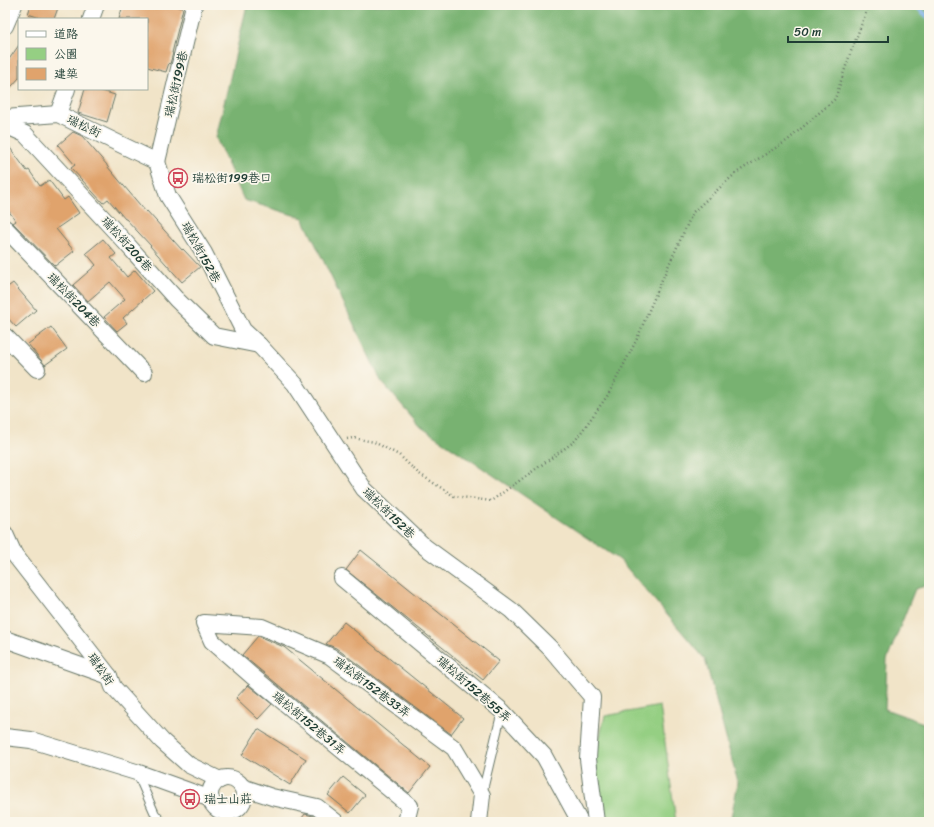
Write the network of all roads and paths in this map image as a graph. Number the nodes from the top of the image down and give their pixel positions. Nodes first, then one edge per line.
1 (14, 5) edge
2 (96, 5) edge
3 (194, 5) edge
4 (869, 5) edge
5 (91, 18) edge
6 (5, 26) edge
7 (67, 90) edge
8 (58, 114) junction
9 (5, 118) edge
10 (5, 126) edge
11 (158, 162) junction
12 (5, 228) edge
13 (5, 336) edge
14 (258, 345) junction
15 (37, 369) dead end
16 (144, 373) dead end
17 (333, 442) junction
18 (5, 534) edge
19 (342, 578) dead end
20 (204, 623) joint
21 (5, 639) edge
22 (109, 676) junction
23 (502, 711) junction
24 (5, 737) edge
25 (136, 772) junction
26 (220, 780) junction
27 (242, 787) junction
28 (482, 795) junction
29 (210, 799) junction
30 (234, 817) edge
31 (162, 822) edge
32 (336, 822) edge
33 (406, 822) edge
34 (479, 822) edge
35 (580, 822) edge
36 (596, 822) edge

1 - 6 street
2 - 5 street
3 - 11 street, 瑞松街199巷
4 - 17 path
7 - 8 street
8 - 9 street, 瑞松街
8 - 11 street, 瑞松街
10 - 14 street, 瑞松街206巷
11 - 14 street, 瑞松街152巷
12 - 16 street, 瑞松街204巷
13 - 15 street
14 - 17 street, 瑞松街152巷
17 - 36 street, 瑞松街152巷
18 - 22 street, 瑞松街
19 - 23 street, 瑞松街152巷55弄
20 - 28 street, 瑞松街152巷33弄
20 - 33 street, 瑞松街152巷31弄
21 - 22 street
22 - 26 street, 瑞松街
23 - 28 lane
23 - 35 street, 瑞松街152巷55弄
24 - 25 street
25 - 29 street
25 - 31 lane
26 - 27 street, 瑞松街
26 - 29 street
27 - 30 street
27 - 32 street
28 - 34 street
29 - 30 street

